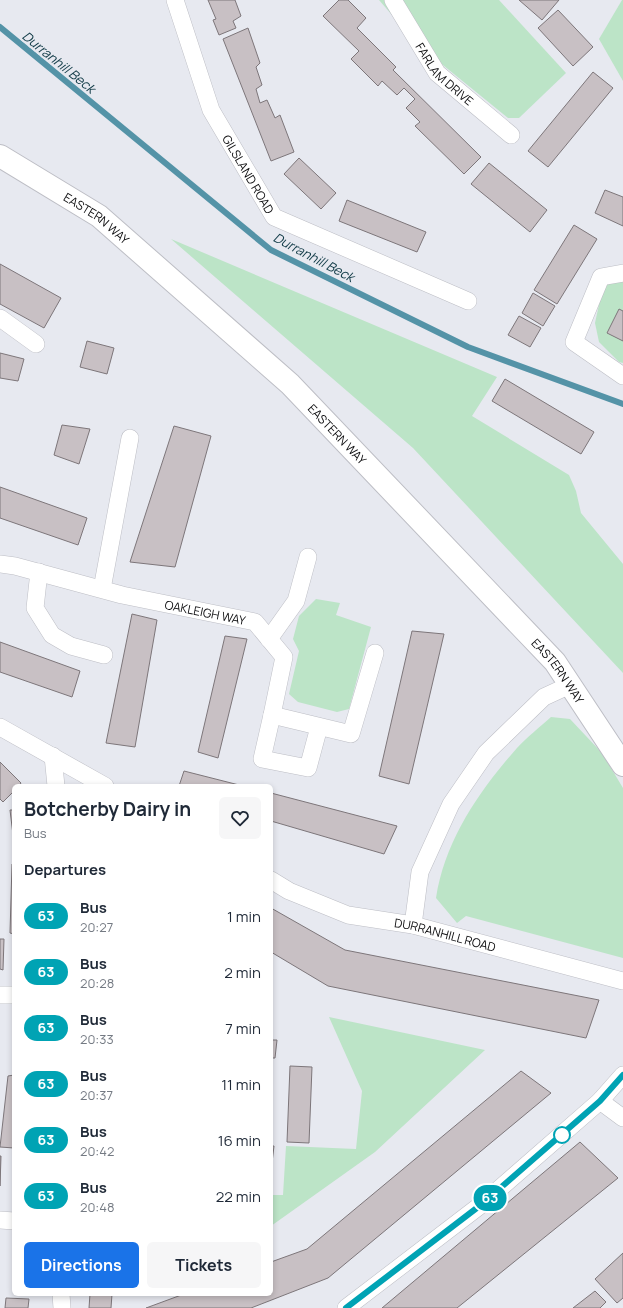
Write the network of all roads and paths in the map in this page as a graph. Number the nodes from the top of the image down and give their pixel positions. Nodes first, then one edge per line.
1 (175, 0) edge
2 (393, 0) edge
3 (511, 135) dead end
4 (0, 156) edge
5 (623, 273) edge
6 (468, 301) dead end
7 (0, 318) edge
8 (36, 344) dead end
9 (623, 376) edge
10 (130, 438) dead end
11 (308, 557) dead end
12 (0, 564) edge
13 (39, 572) junction
14 (102, 590) junction
15 (269, 639) junction
16 (375, 653) dead end
17 (104, 655) dead end
18 (570, 686) junction
19 (272, 715) junction
20 (0, 727) edge
21 (319, 727) junction
22 (53, 756) junction
23 (623, 765) edge
24 (56, 784) edge
25 (102, 784) edge
26 (273, 881) edge
27 (413, 925) junction
28 (623, 982) edge
29 (0, 995) edge
30 (12, 995) edge
31 (623, 1075) edge
32 (600, 1101) junction
33 (623, 1118) edge
34 (0, 1220) edge
35 (12, 1221) edge
36 (61, 1296) edge
37 (62, 1308) edge
38 (346, 1308) edge

1 - 6 street, GILSLAND ROAD
2 - 3 street, FARLAM DRIVE
4 - 18 street, EASTERN WAY
5 - 9 street
7 - 8 street
10 - 14 street
11 - 15 street
12 - 13 street, OAKLEIGH WAY
13 - 14 street, OAKLEIGH WAY
13 - 17 street
14 - 15 street, OAKLEIGH WAY
15 - 19 street, OAKLEIGH WAY
16 - 21 street
18 - 23 street, EASTERN WAY
18 - 27 street
19 - 21 street
19 - 21 street
20 - 22 street
22 - 24 street
22 - 25 street
26 - 27 street, DURRANHILL ROAD
27 - 28 street, DURRANHILL ROAD
29 - 30 street
31 - 32 street
32 - 33 street
32 - 38 street
34 - 35 street
36 - 37 street

